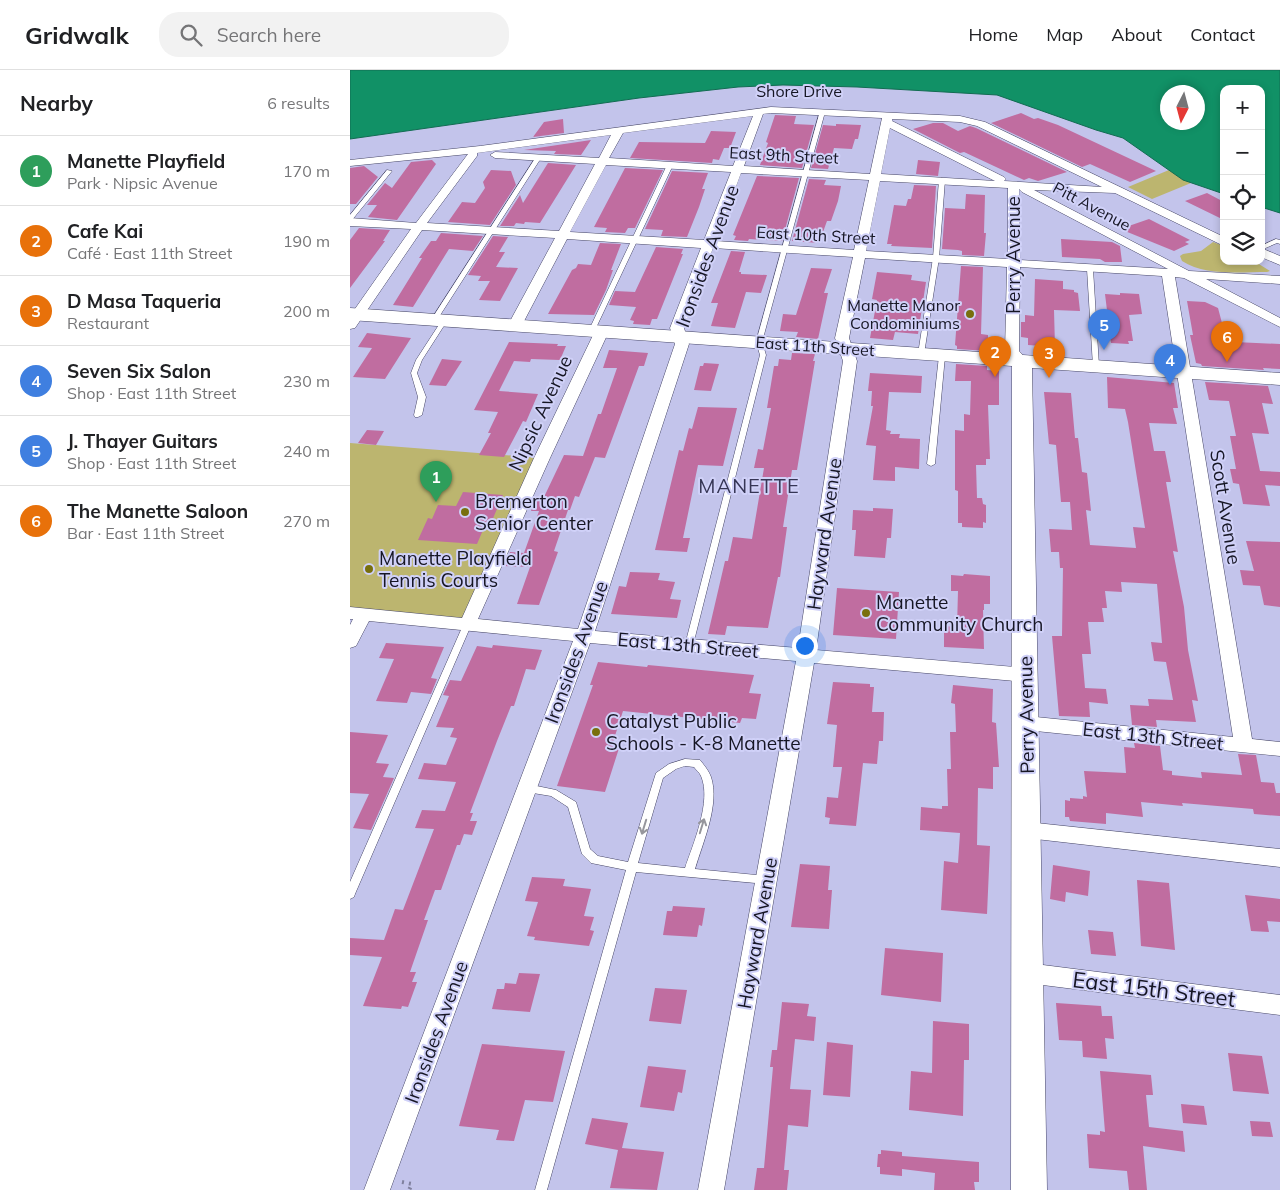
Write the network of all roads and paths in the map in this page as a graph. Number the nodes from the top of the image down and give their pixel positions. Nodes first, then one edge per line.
1 (759, 112) junction
2 (822, 112) junction
3 (887, 119) junction
4 (619, 130) junction
5 (448, 153) junction
6 (473, 154) junction
7 (538, 158) junction
8 (604, 161) junction
9 (350, 163) edge
10 (670, 165) junction
11 (738, 169) junction
12 (389, 171) dead end
13 (807, 172) junction
14 (875, 176) junction
15 (942, 180) junction
16 (1013, 185) junction
17 (1119, 192) junction
18 (350, 218) edge
19 (350, 222) edge
20 (418, 226) junction
21 (490, 231) junction
22 (1220, 232) edge
23 (563, 235) junction
24 (635, 240) junction
25 (1220, 240) edge
26 (1280, 242) edge
27 (709, 245) junction
28 (1265, 246) edge
29 (783, 249) junction
30 (859, 253) junction
31 (1265, 254) edge
32 (936, 258) junction
33 (1280, 261) edge
34 (1265, 262) edge
35 (1013, 264) junction
36 (1280, 268) edge
37 (1090, 269) junction
38 (1168, 274) junction
39 (1189, 275) junction
40 (1280, 280) edge
41 (352, 318) edge
42 (439, 320) junction
43 (1280, 323) edge
44 (514, 325) junction
45 (596, 331) junction
46 (680, 336) junction
47 (758, 342) junction
48 (847, 349) junction
49 (921, 354) junction
50 (942, 356) junction
51 (1022, 362) junction
52 (1096, 366) junction
53 (1185, 372) junction
54 (1280, 379) edge
55 (418, 415) dead end
56 (931, 464) dead end
57 (357, 613) edge
58 (468, 623) junction
59 (584, 636) junction
60 (350, 642) edge
61 (689, 645) junction
62 (806, 655) junction
63 (1026, 675) junction
64 (1026, 723) junction
65 (1244, 746) junction
66 (1280, 749) edge
67 (527, 788) junction
68 (1027, 830) junction
69 (1280, 858) edge
70 (632, 867) junction
71 (688, 873) junction
72 (766, 880) junction
73 (350, 894) edge
74 (1027, 973) junction
75 (1280, 1005) edge
76 (377, 1190) edge
77 (541, 1190) edge
78 (711, 1190) edge
79 (1029, 1190) edge

1 - 2 street, Shore Drive
1 - 4 street, Shore Drive
1 - 11 street, Ironsides Avenue
2 - 3 street, Shore Drive
2 - 13 lane
3 - 14 street, Hayward Avenue
3 - 16 street, Pitt Avenue
3 - 17 street, Shore Drive
4 - 5 street, Shore Drive
4 - 8 street
5 - 6 street, East 9th Street
5 - 9 street, Shore Drive
6 - 7 street, East 9th Street
6 - 20 street
7 - 8 street, East 9th Street
7 - 21 lane
8 - 10 street, East 9th Street
8 - 23 street
9 - 22 street, Shore Drive
10 - 11 street, East 9th Street
10 - 24 lane
11 - 13 street, East 9th Street
11 - 27 street, Ironsides Avenue
12 - 18 lane
13 - 14 street, East 9th Street
13 - 29 lane
14 - 15 street, East 9th Street
14 - 30 street, Hayward Avenue
15 - 16 street, East 9th Street
15 - 32 lane
16 - 17 street, East 9th Street
16 - 35 street, Perry Avenue
16 - 39 street, Pitt Avenue
17 - 25 street, Shore Drive
19 - 20 street, East 10th Street
20 - 21 street, East 10th Street
20 - 41 street
21 - 23 street, East 10th Street
21 - 42 lane
23 - 24 street, East 10th Street
23 - 44 street
24 - 27 street, East 10th Street
24 - 45 lane
26 - 28 lane
27 - 29 street, East 10th Street
27 - 46 street, Ironsides Avenue
29 - 30 street, East 10th Street
29 - 47 lane
30 - 32 street, East 10th Street
30 - 48 street, Hayward Avenue
31 - 33 street
32 - 35 street, East 10th Street
32 - 49 lane
34 - 36 street
35 - 37 street, East 10th Street
35 - 51 street, Perry Avenue
37 - 38 street, East 10th Street
37 - 52 lane
38 - 39 street, East 10th Street
38 - 53 street, Scott Avenue
39 - 40 street, East 10th Street
39 - 43 street, Pitt Avenue
41 - 42 main road, East 11th Street
42 - 44 main road, East 11th Street
42 - 55 lane
44 - 45 main road, East 11th Street
45 - 46 main road, East 11th Street
45 - 58 street, Nipsic Avenue
46 - 47 main road, East 11th Street
46 - 59 street, Ironsides Avenue
47 - 48 main road, East 11th Street
47 - 61 lane
48 - 49 main road, East 11th Street
48 - 62 street, Hayward Avenue
49 - 50 main road, East 11th Street
50 - 51 main road, East 11th Street
50 - 56 lane
51 - 52 main road, East 11th Street
51 - 63 main road, Perry Avenue
52 - 53 main road, East 11th Street
53 - 54 main road, East 11th Street
53 - 65 street, Scott Avenue
57 - 58 street, East 13th Street
57 - 60 street
58 - 59 street, East 13th Street
58 - 73 lane
59 - 61 street, East 13th Street
59 - 67 street, Ironsides Avenue
61 - 62 street, East 13th Street
62 - 63 street, East 13th Street
62 - 72 street, Hayward Avenue
63 - 64 main road, Perry Avenue
64 - 65 street, East 13th Street
64 - 68 main road, Perry Avenue
65 - 66 street, East 13th Street
67 - 70 lane
67 - 76 street, Ironsides Avenue
68 - 69 street
68 - 74 main road, Perry Avenue
70 - 71 lane
71 -> 70 lane
70 - 77 lane
71 - 72 lane
72 - 78 street, Hayward Avenue
74 - 75 street, East 15th Street
74 - 79 main road, Perry Avenue

